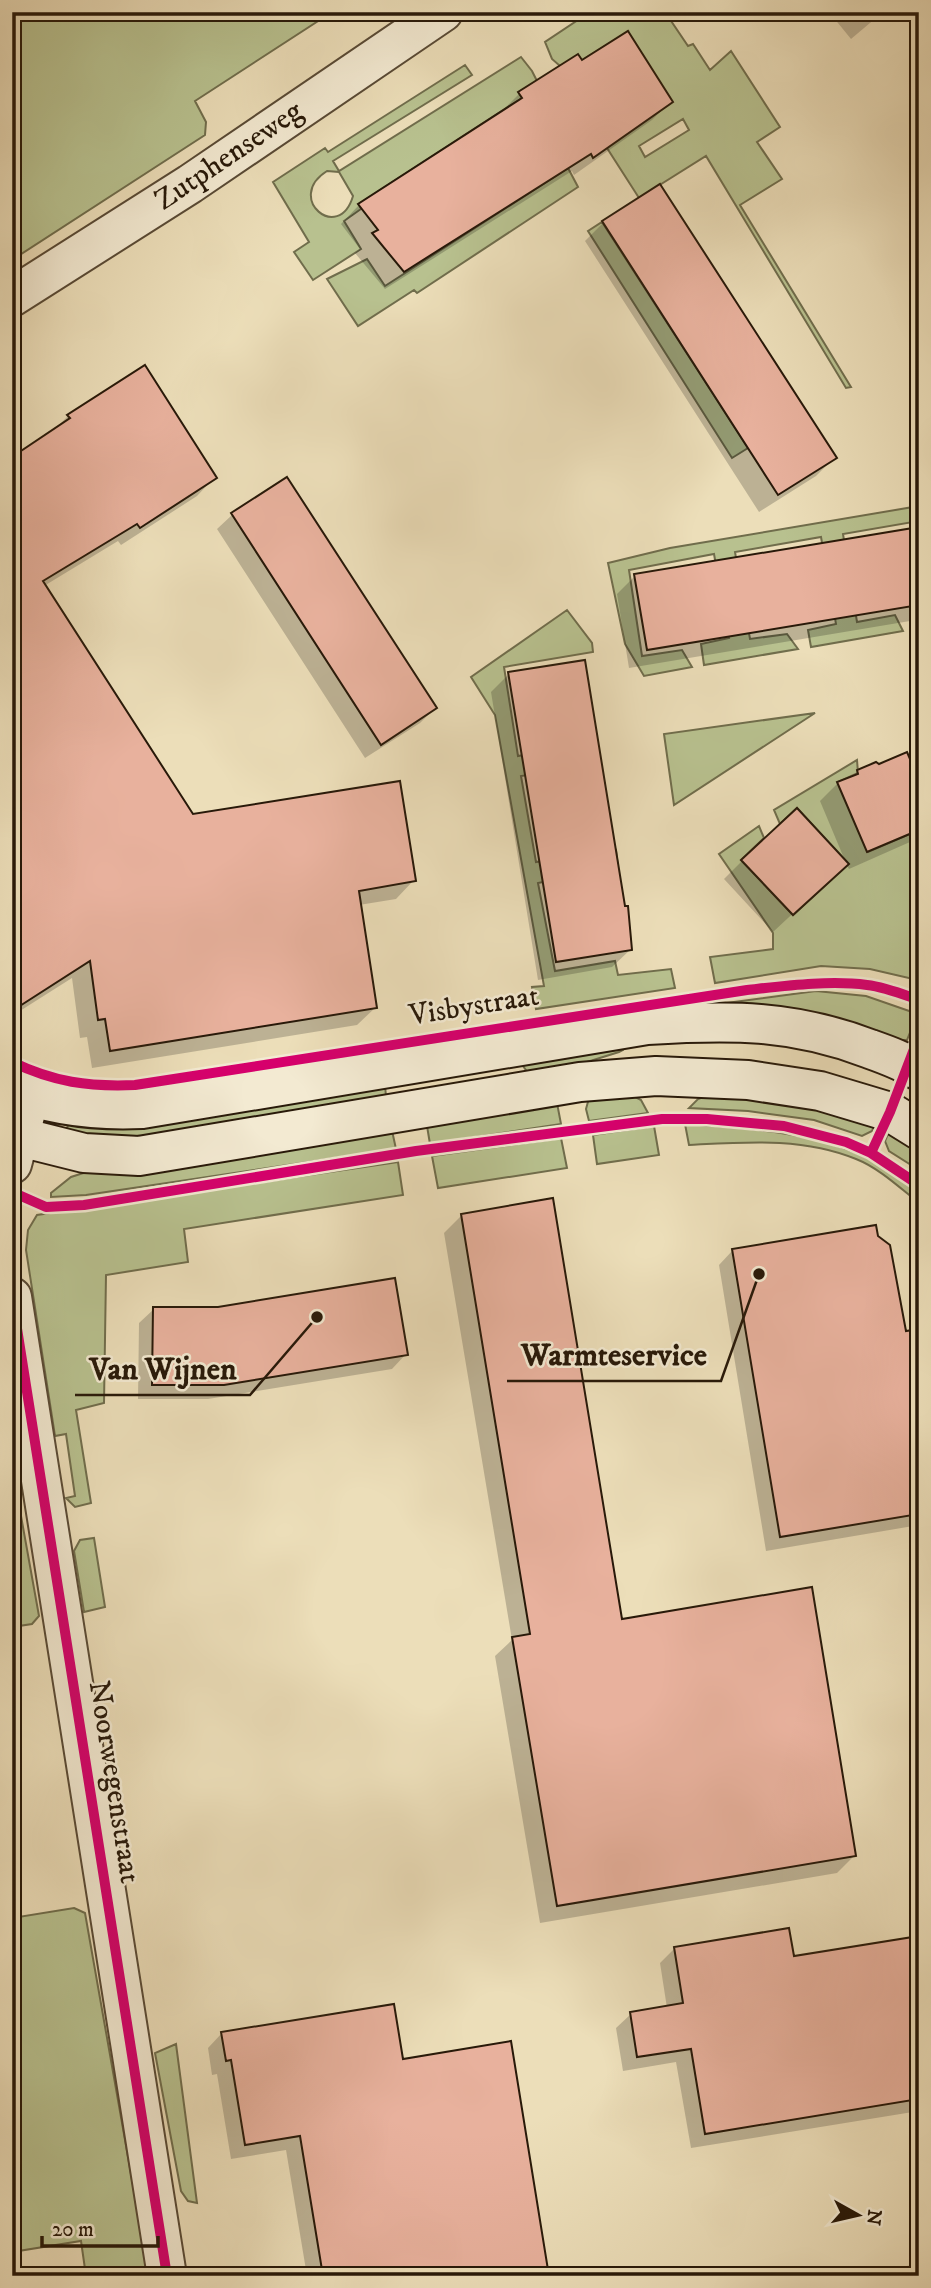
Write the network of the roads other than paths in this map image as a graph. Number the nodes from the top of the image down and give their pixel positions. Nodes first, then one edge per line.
1 (443, 12) edge
2 (12, 297) edge
3 (919, 1071) edge
4 (21, 1093) edge
5 (919, 1130) edge
6 (14, 1146) edge
7 (12, 1297) edge
8 (167, 2276) edge

1 - 2 street, Zutphenseweg
3 - 4 street, Visbystraat
4 - 6 street
5 - 6 street
7 - 8 street, Noorwegenstraat

